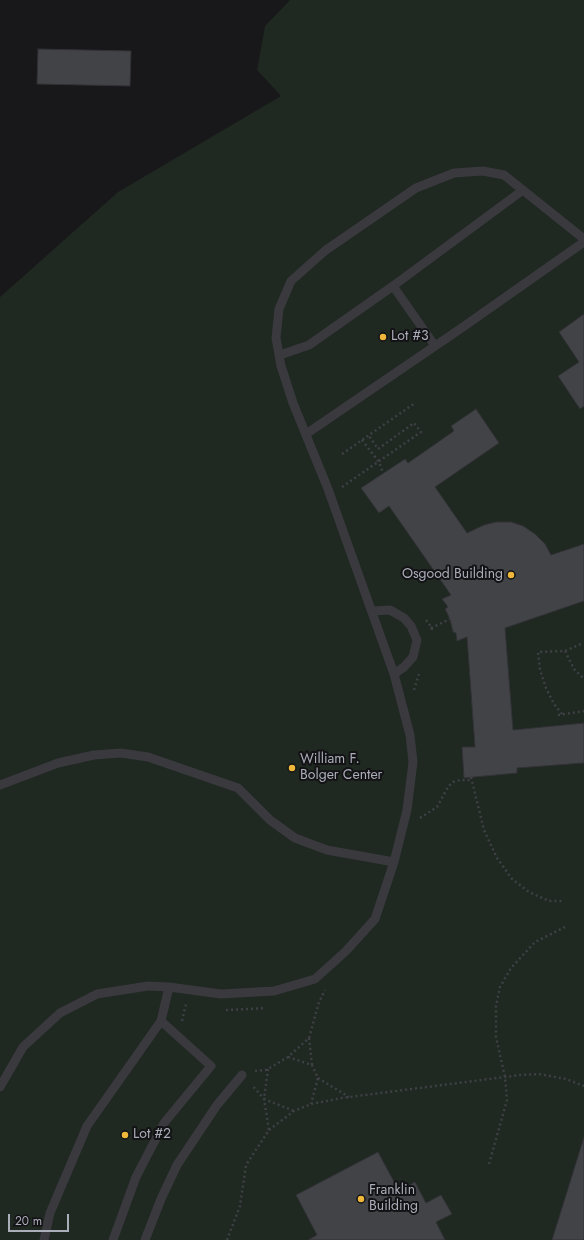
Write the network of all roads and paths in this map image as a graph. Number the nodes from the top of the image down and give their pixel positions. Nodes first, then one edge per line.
1 (523, 190) junction
2 (584, 239) edge
3 (584, 242) edge
4 (393, 286) junction
5 (435, 346) junction
6 (280, 355) junction
7 (415, 403) dead end
8 (306, 434) junction
9 (368, 436) junction
10 (362, 440) junction
11 (342, 454) dead end
12 (378, 462) junction
13 (383, 473) dead end
14 (339, 489) dead end
15 (372, 611) junction
16 (424, 618) dead end
17 (430, 634) dead end
18 (583, 644) dead end
19 (565, 651) junction
20 (421, 669) dead end
21 (394, 674) junction
22 (584, 679) edge
23 (415, 698) dead end
24 (584, 711) edge
25 (0, 785) edge
26 (420, 810) dead end
27 (419, 818) junction
28 (417, 822) dead end
29 (394, 862) junction
30 (563, 901) dead end
31 (565, 927) dead end
32 (169, 987) junction
33 (320, 1002) dead end
34 (192, 1005) dead end
35 (269, 1007) dead end
36 (224, 1010) dead end
37 (161, 1020) junction
38 (188, 1026) dead end
39 (309, 1038) junction
40 (288, 1056) junction
41 (312, 1065) junction
42 (268, 1068) junction
43 (242, 1075) junction
44 (505, 1077) junction
45 (318, 1078) junction
46 (584, 1086) edge
47 (0, 1087) edge
48 (350, 1097) junction
49 (264, 1099) junction
50 (310, 1104) junction
51 (294, 1111) junction
52 (269, 1130) junction
53 (489, 1164) dead end
54 (44, 1240) edge
55 (112, 1240) edge
56 (145, 1240) edge
57 (227, 1240) edge

1 - 2 lane
1 - 4 lane
1 - 6 lane
3 - 5 lane
4 - 5 lane
4 - 6 lane
5 - 8 lane
6 - 8 lane
7 - 9 path
8 - 15 lane
9 - 10 path
9 - 12 path
10 - 11 path
10 - 12 path
12 - 13 path
12 - 14 path
15 - 21 lane
15 - 21 lane
16 - 17 path
18 - 19 path
19 - 22 path
19 - 24 path
20 - 23 path
21 - 29 lane
25 - 29 lane
26 - 27 path
27 - 28 path
27 - 30 path
29 - 32 lane
31 - 44 path
32 - 37 lane
32 - 47 lane
33 - 39 path
34 - 38 path
35 - 36 path
37 - 54 lane
37 - 55 lane
39 - 40 path
39 - 41 path
40 - 41 path
40 - 42 path
41 - 45 path
42 - 43 path
42 - 49 path
43 - 49 path
43 - 56 lane
44 - 46 path
44 - 48 path
44 - 53 path
45 - 48 path
45 - 50 path
48 - 50 path
49 - 51 path
49 - 52 path
50 - 51 path
51 - 52 path
52 - 57 path

